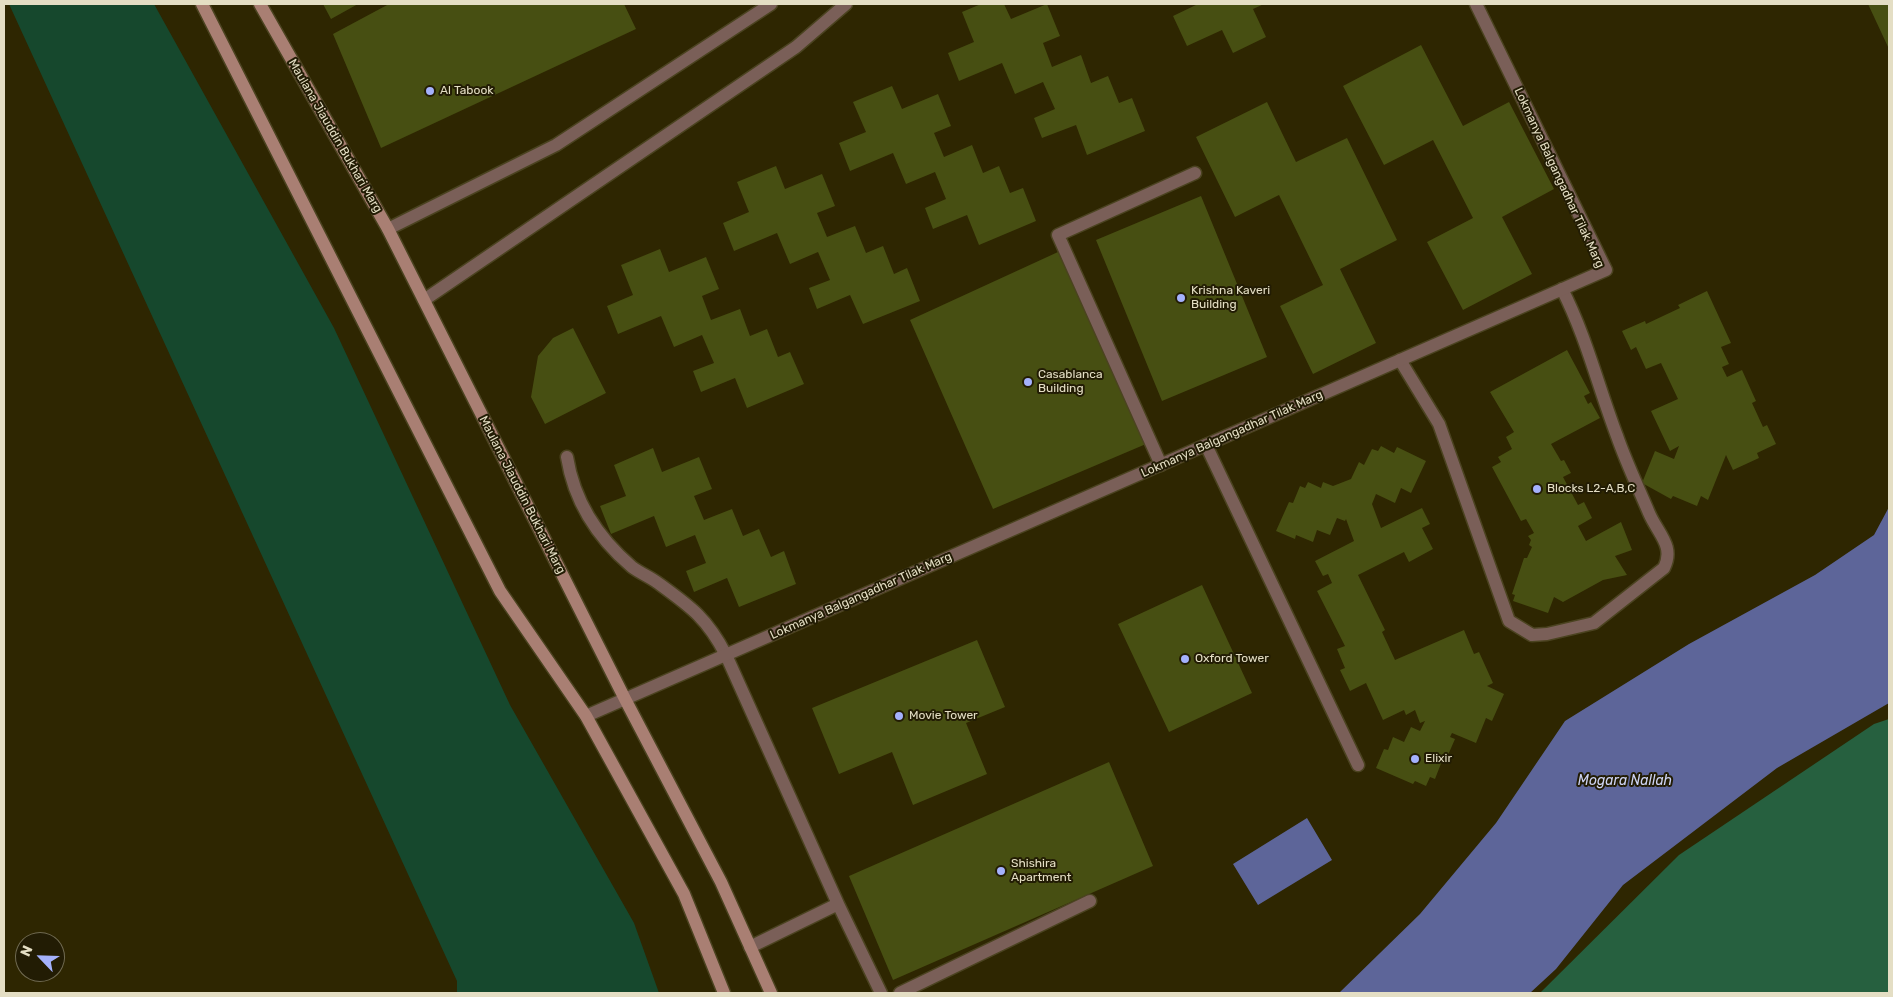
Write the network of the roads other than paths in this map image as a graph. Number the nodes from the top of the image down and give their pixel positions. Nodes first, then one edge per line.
1 (202, 4) edge
2 (260, 4) edge
3 (771, 4) edge
4 (846, 4) edge
5 (1476, 4) edge
6 (1195, 173) dead end
7 (388, 229) junction
8 (1562, 289) junction
9 (424, 300) junction
10 (1400, 360) junction
11 (1206, 445) junction
12 (566, 457) dead end
13 (1161, 465) junction
14 (726, 655) junction
15 (625, 699) junction
16 (586, 716) junction
17 (1358, 765) dead end
18 (1090, 901) dead end
19 (838, 904) junction
20 (750, 947) junction
21 (724, 993) edge
22 (771, 993) edge
23 (881, 993) edge
24 (900, 993) edge

1 - 16 street
2 - 7 street, Maulana Jiauddin Bukhari Marg
3 - 7 street
4 - 9 street
5 - 8 street, Lokmanya Balgangadhar Tilak Marg
6 - 13 street
7 - 9 street, Maulana Jiauddin Bukhari Marg
8 - 10 street, Lokmanya Balgangadhar Tilak Marg
8 - 10 street
9 - 15 street, Maulana Jiauddin Bukhari Marg
10 - 11 street, Lokmanya Balgangadhar Tilak Marg
11 - 13 street, Lokmanya Balgangadhar Tilak Marg
11 - 17 street
12 - 14 street
13 - 14 street, Lokmanya Balgangadhar Tilak Marg
14 - 15 street, Lokmanya Balgangadhar Tilak Marg
14 - 19 street
15 - 16 street, Lokmanya Balgangadhar Tilak Marg
15 - 20 street, Maulana Jiauddin Bukhari Marg
16 - 21 street
18 - 24 street
19 - 20 street
19 - 23 street
20 - 22 street, Maulana Jiauddin Bukhari Marg

